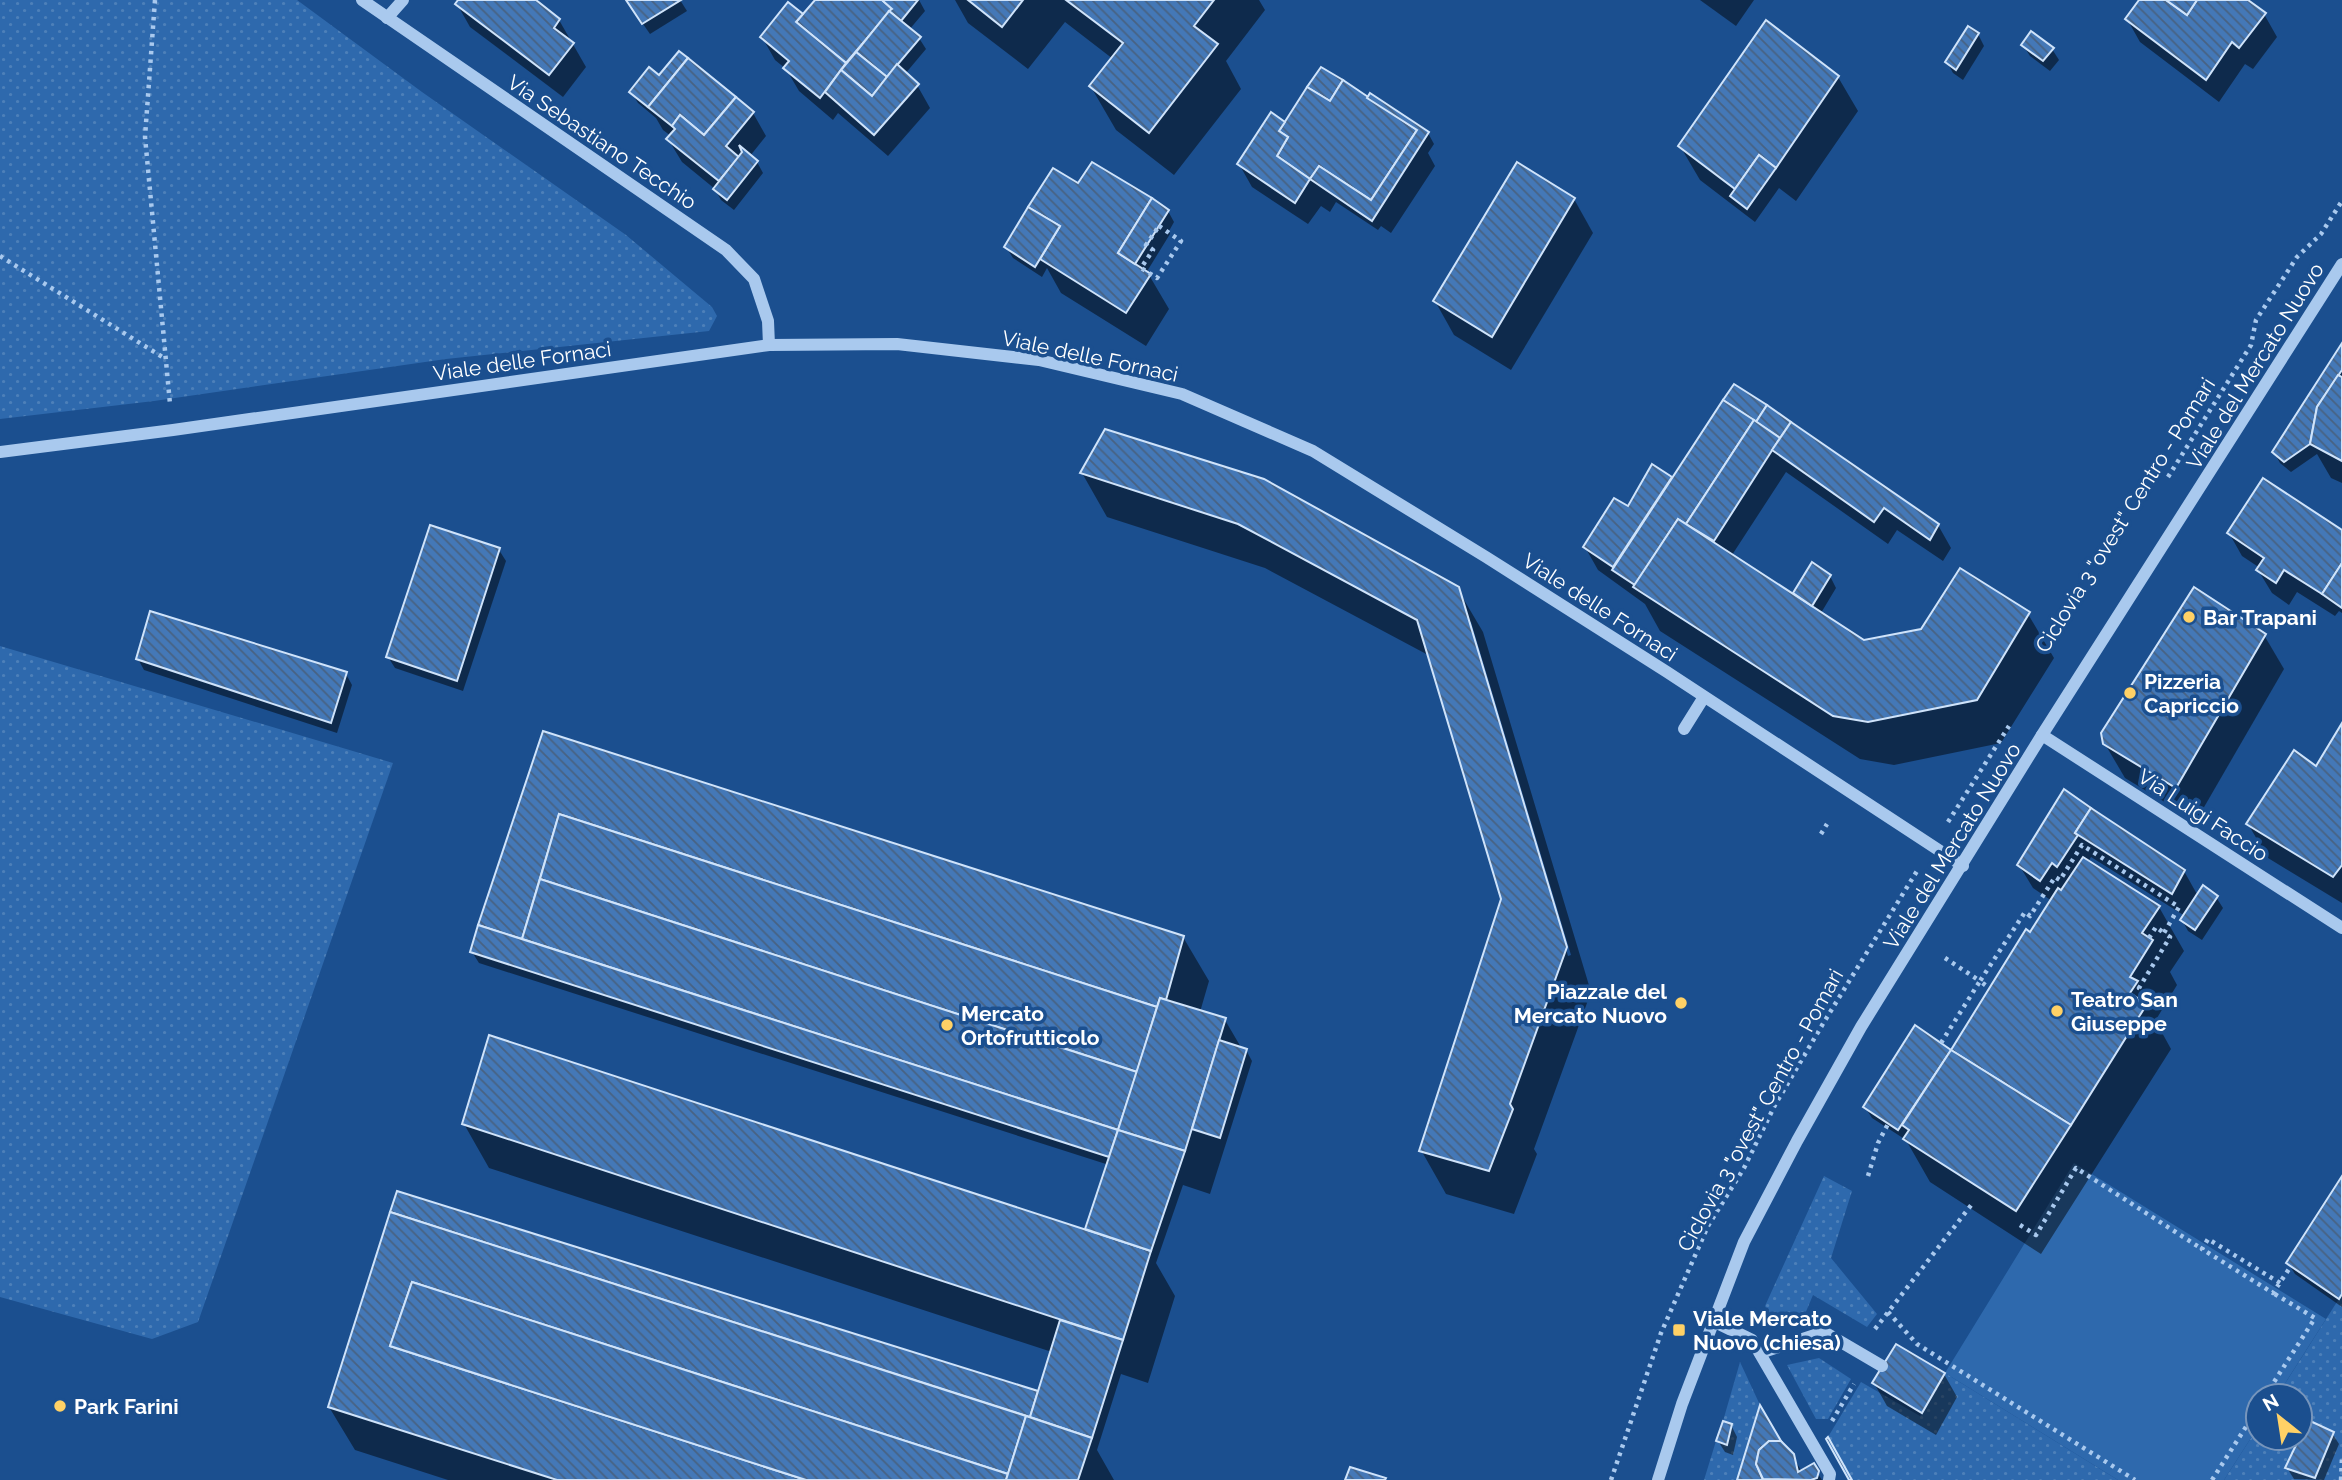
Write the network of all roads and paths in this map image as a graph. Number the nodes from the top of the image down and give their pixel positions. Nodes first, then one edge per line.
1 (155, 0) edge
2 (362, 0) edge
3 (403, 0) edge
4 (387, 18) junction
5 (2342, 201) edge
6 (0, 256) edge
7 (2342, 264) edge
8 (1141, 268) joint
9 (769, 345) junction
10 (164, 358) junction
11 (173, 430) junction
12 (0, 452) edge
13 (2162, 486) dead end
14 (1704, 697) junction
15 (2015, 717) dead end
16 (1684, 729) dead end
17 (2042, 735) junction
18 (1828, 824) dead end
19 (1821, 834) dead end
20 (1932, 846) junction
21 (1963, 866) junction
22 (2342, 928) edge
23 (2164, 933) junction
24 (2149, 938) dead end
25 (1945, 958) dead end
26 (1980, 981) junction
27 (1989, 988) dead end
28 (2161, 1002) dead end
29 (1941, 1043) dead end
30 (1888, 1124) dead end
31 (1868, 1176) dead end
32 (1972, 1204) dead end
33 (2020, 1224) dead end
34 (2202, 1249) junction
35 (2291, 1266) dead end
36 (2280, 1283) junction
37 (2273, 1293) junction
38 (1888, 1312) junction
39 (1713, 1321) junction
40 (1760, 1353) junction
41 (1863, 1356) junction
42 (1882, 1366) dead end
43 (2274, 1382) edge
44 (2244, 1430) edge
45 (1811, 1440) junction
46 (2342, 1457) edge
47 (1611, 1480) edge
48 (1658, 1480) edge
49 (1829, 1480) edge
50 (2135, 1480) edge
51 (2212, 1480) edge
52 (2341, 1480) edge

1 - 10 path
2 - 4 street, Via Sebastiano Tecchio
3 - 4 street
4 - 9 street, Via Sebastiano Tecchio
5 - 13 path, Ciclovia 3 "ovest" Centro - Pomari
6 - 10 path
7 - 17 street, Viale del Mercato Nuovo
8 - 8 path
9 - 11 street, Viale delle Fornaci
9 - 14 street, Viale delle Fornaci
10 - 11 path
11 - 12 street, Viale delle Fornaci
14 - 16 street
14 - 20 street, Viale delle Fornaci
15 - 20 path
17 - 21 street, Viale del Mercato Nuovo
17 - 22 street, Via Luigi Faccio
18 - 19 path
20 - 21 street, Viale delle Fornaci
20 - 47 path, Ciclovia 3 "ovest" Centro - Pomari
21 - 39 street, Viale del Mercato Nuovo
23 - 24 path
23 - 26 path
23 - 28 path
25 - 26 path
26 - 27 path
26 - 29 path
30 - 31 path
32 - 38 path
33 - 34 path
34 - 36 path
34 - 37 path
35 - 36 path
36 - 37 path
37 - 43 path
38 - 41 path
38 - 50 path
39 - 40 street
39 - 48 street, Viale del Mercato Nuovo
40 - 41 street
40 - 45 street
41 - 42 street
41 - 45 path
44 - 51 path
45 - 49 street
46 - 52 path

